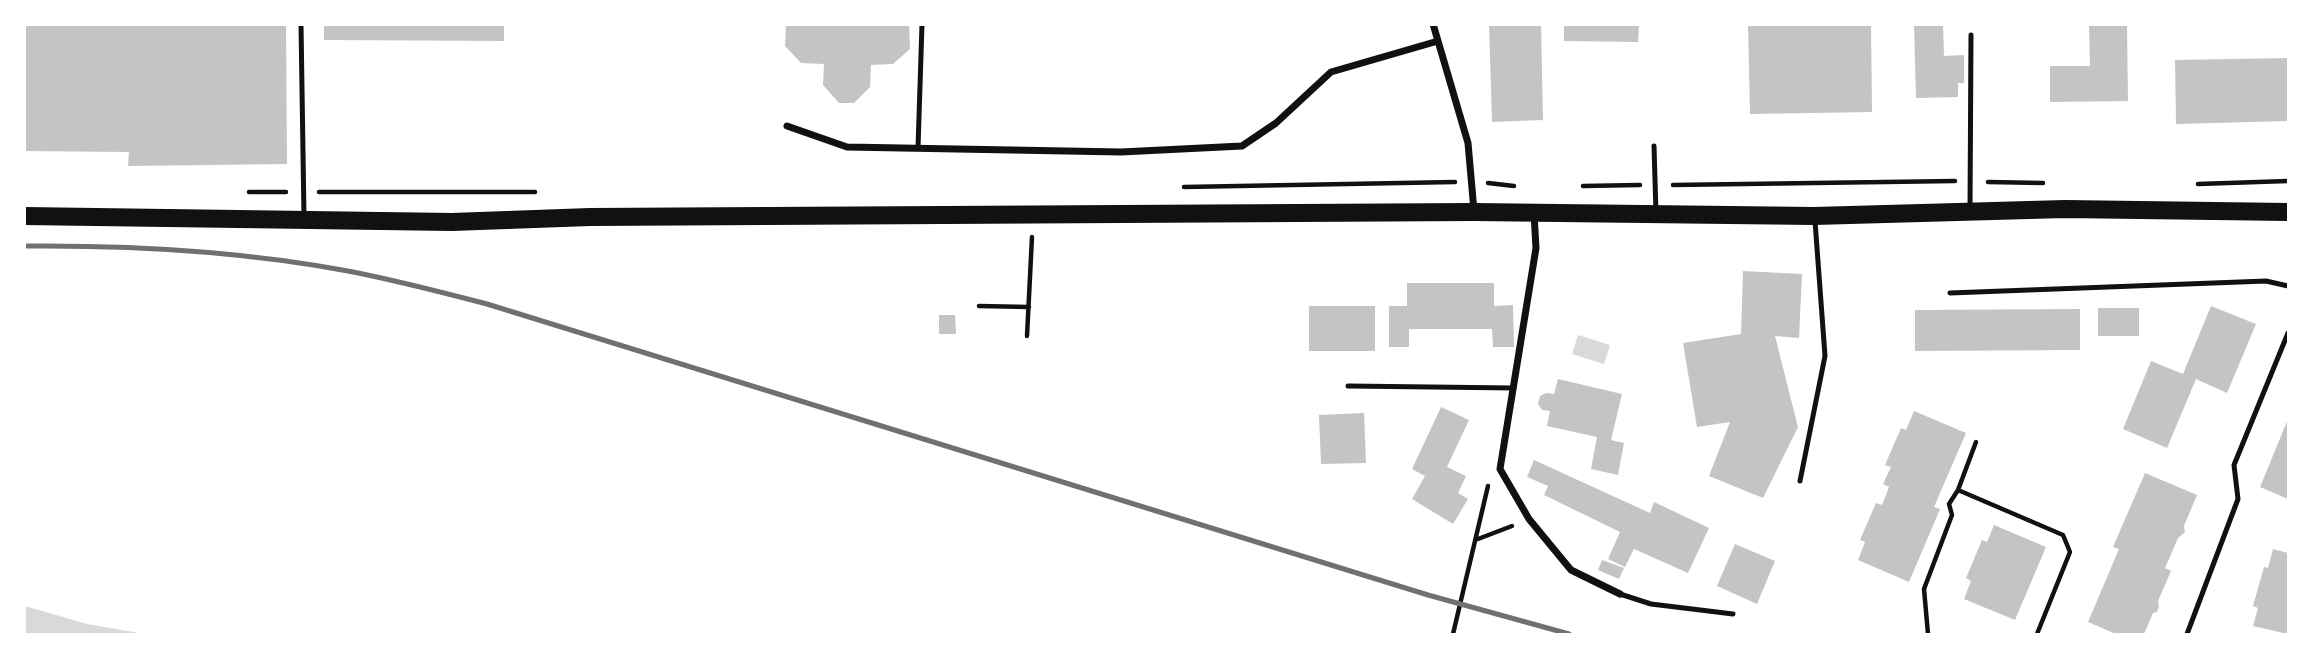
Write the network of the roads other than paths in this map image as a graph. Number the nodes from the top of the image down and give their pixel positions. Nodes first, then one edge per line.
1 (301, 24) edge
2 (922, 24) edge
3 (1433, 24) edge
4 (1971, 34) dead end
5 (1438, 41) junction
6 (787, 126) dead end
7 (1654, 146) dead end
8 (918, 148) junction
9 (1970, 211) junction
10 (1474, 212) junction
11 (2288, 212) edge
12 (1534, 214) junction
13 (1656, 214) junction
14 (24, 216) edge
15 (1814, 216) junction
16 (304, 219) junction
17 (2288, 286) edge
18 (1950, 293) dead end
19 (2288, 332) edge
20 (1348, 386) dead end
21 (1514, 388) junction
22 (1800, 481) dead end
23 (1620, 594) joint
24 (1733, 614) dead end
25 (2187, 635) edge

1 - 16 lane
2 - 8 lane
3 - 5 street
4 - 9 lane
5 - 8 street
5 - 10 street
6 - 8 street
7 - 13 lane
9 - 11 main road
9 - 15 main road
10 - 12 main road
10 - 16 main road
12 - 13 main road
12 - 21 street
13 - 15 main road
14 - 16 main road
15 - 22 lane
17 - 18 lane
19 - 25 lane
20 - 21 lane
21 - 23 street
23 - 24 lane

